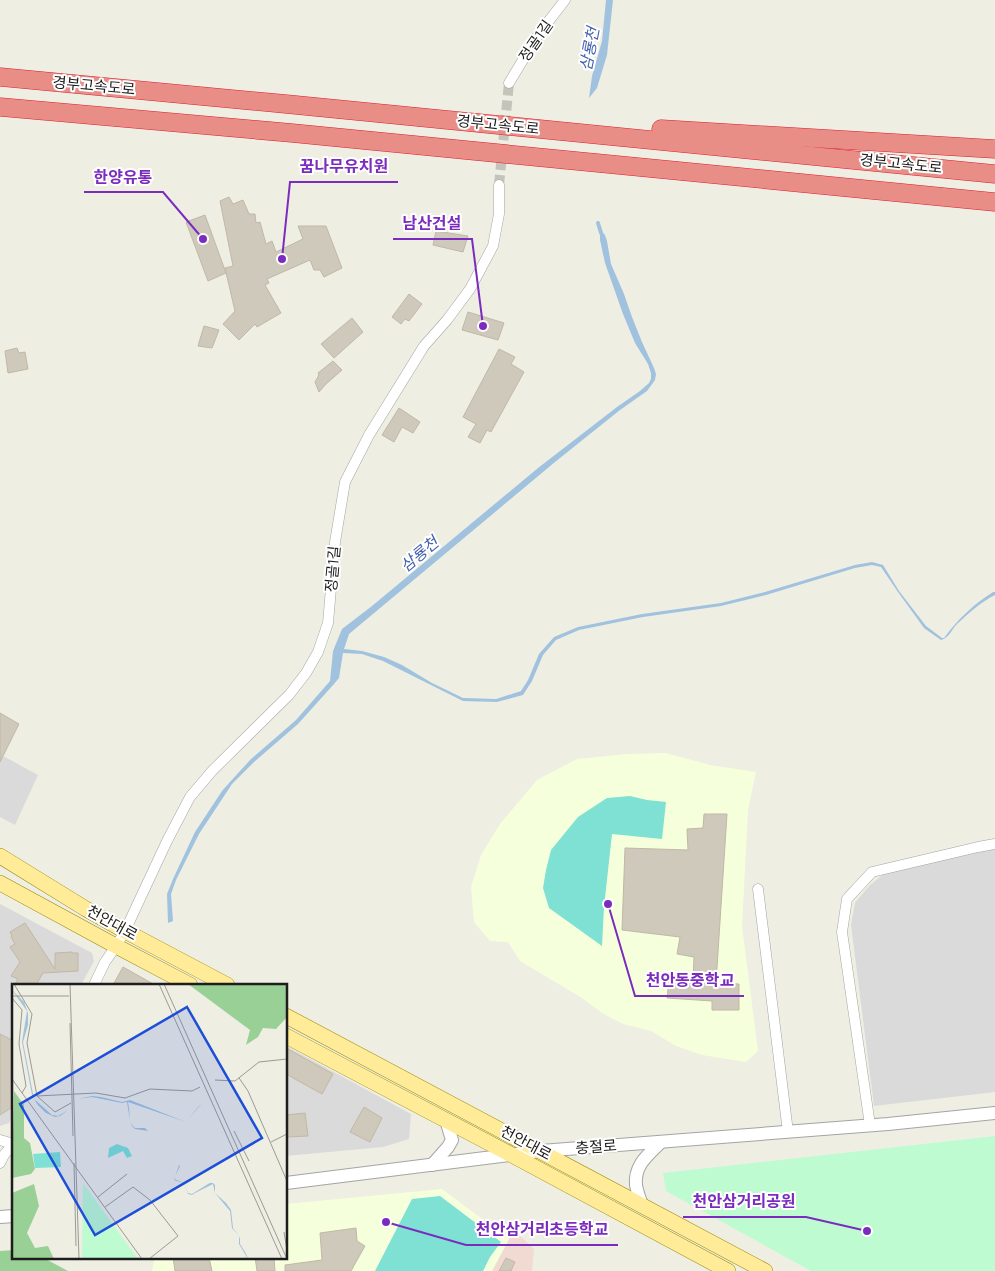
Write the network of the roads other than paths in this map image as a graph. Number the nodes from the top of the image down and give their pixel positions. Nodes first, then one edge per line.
1 (565, 0) edge
2 (0, 77) edge
3 (509, 83) tunnel mouth
4 (286, 104) junction
5 (0, 107) edge
6 (995, 149) edge
7 (995, 174) edge
8 (499, 185) tunnel mouth
9 (995, 202) edge
10 (995, 844) edge
11 (0, 856) edge
12 (0, 883) edge
13 (758, 889) dead end
14 (125, 931) junction
15 (116, 946) junction
16 (167, 978) edge
17 (94, 984) edge
18 (100, 984) edge
19 (187, 984) edge
20 (225, 984) edge
21 (288, 1017) edge
22 (288, 1037) edge
23 (995, 1113) edge
24 (446, 1120) junction
25 (870, 1125) junction
26 (788, 1132) junction
27 (661, 1142) junction
28 (12, 1144) edge
29 (541, 1151) junction
30 (512, 1155) junction
31 (2, 1159) edge
32 (432, 1165) junction
33 (288, 1183) edge
34 (642, 1205) junction
35 (728, 1271) edge
36 (766, 1271) edge

1 - 3 street, 정골1길
2 - 4 highway, 경부고속도로
4 - 6 highway
4 - 7 highway, 경부고속도로
5 - 9 highway, 경부고속도로
8 - 14 street, 정골1길
10 - 25 street
11 - 14 main road, 천안대로
12 - 15 main road, 천안대로
13 - 26 street
14 - 15 street, 정골1길
14 - 20 main road, 천안대로
15 - 16 main road, 천안대로
15 - 17 street
15 - 18 street
16 - 19 main road, 천안대로
21 - 29 main road, 천안대로
22 - 24 main road, 천안대로
23 - 25 street, 충절로
24 - 30 main road, 천안대로
24 - 32 street
25 - 26 street, 충절로
26 - 27 street, 충절로
27 - 29 street, 충절로
27 - 34 street
28 - 31 street
29 - 30 street, 충절로
29 - 34 main road, 천안대로
30 - 32 street, 충절로
30 - 35 main road, 천안대로
32 - 33 street, 충절로
34 - 36 main road, 천안대로

